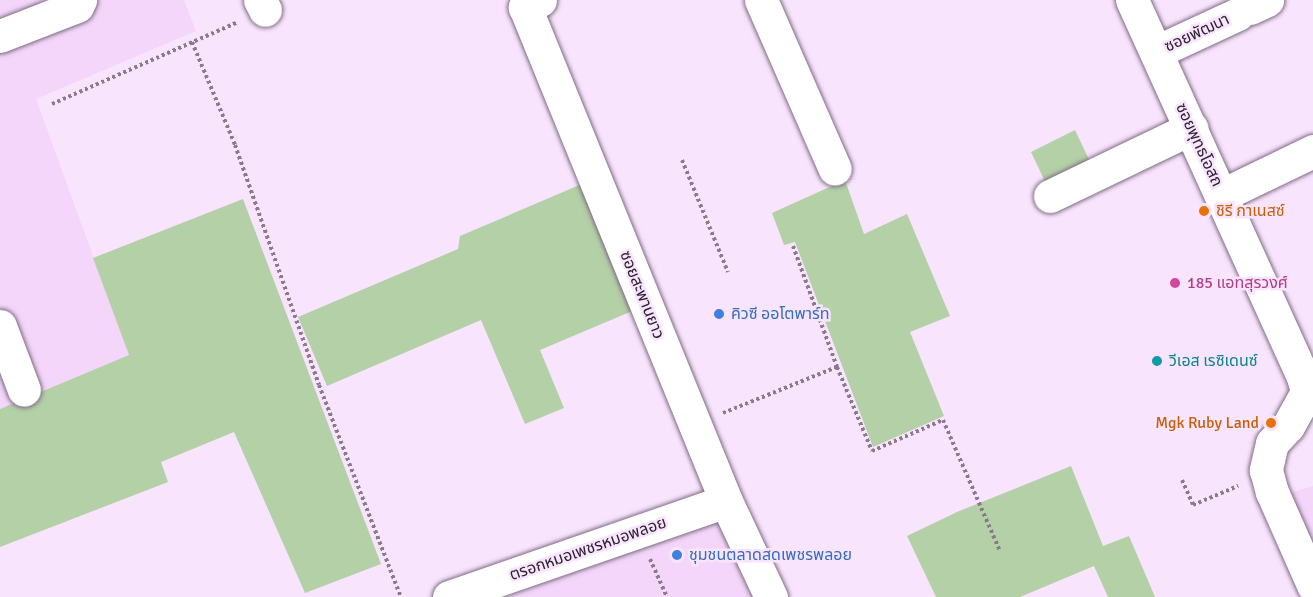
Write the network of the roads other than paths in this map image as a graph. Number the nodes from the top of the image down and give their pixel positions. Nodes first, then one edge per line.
1 (80, 0) edge
2 (761, 0) edge
3 (1132, 0) edge
4 (529, 2) edge
5 (1252, 7) edge
6 (0, 36) edge
7 (1156, 52) junction
8 (1191, 128) junction
9 (1313, 151) edge
10 (835, 169) dead end
11 (1222, 195) junction
12 (1050, 196) dead end
13 (0, 326) edge
14 (24, 390) dead end
15 (726, 501) junction
16 (1313, 585) edge
17 (504, 588) edge
18 (449, 597) edge
19 (771, 597) edge

1 - 6 street
2 - 10 street
3 - 7 street, ซอยพุทธโอสถ
4 - 15 street, ซอยสะพานยาว
5 - 7 street, ซอยพัฒนา
7 - 8 street, ซอยพุทธโอสถ
8 - 11 street, ซอยพุทธโอสถ
8 - 12 street
9 - 11 street
11 - 16 street, ซอยพุทธโอสถ
13 - 14 street
15 - 17 street, ตรอกหมอเพชรหมอพลอย
15 - 19 street, ซอยสะพานยาว
17 - 18 street, ตรอกหมอเพชรหมอพลอย

